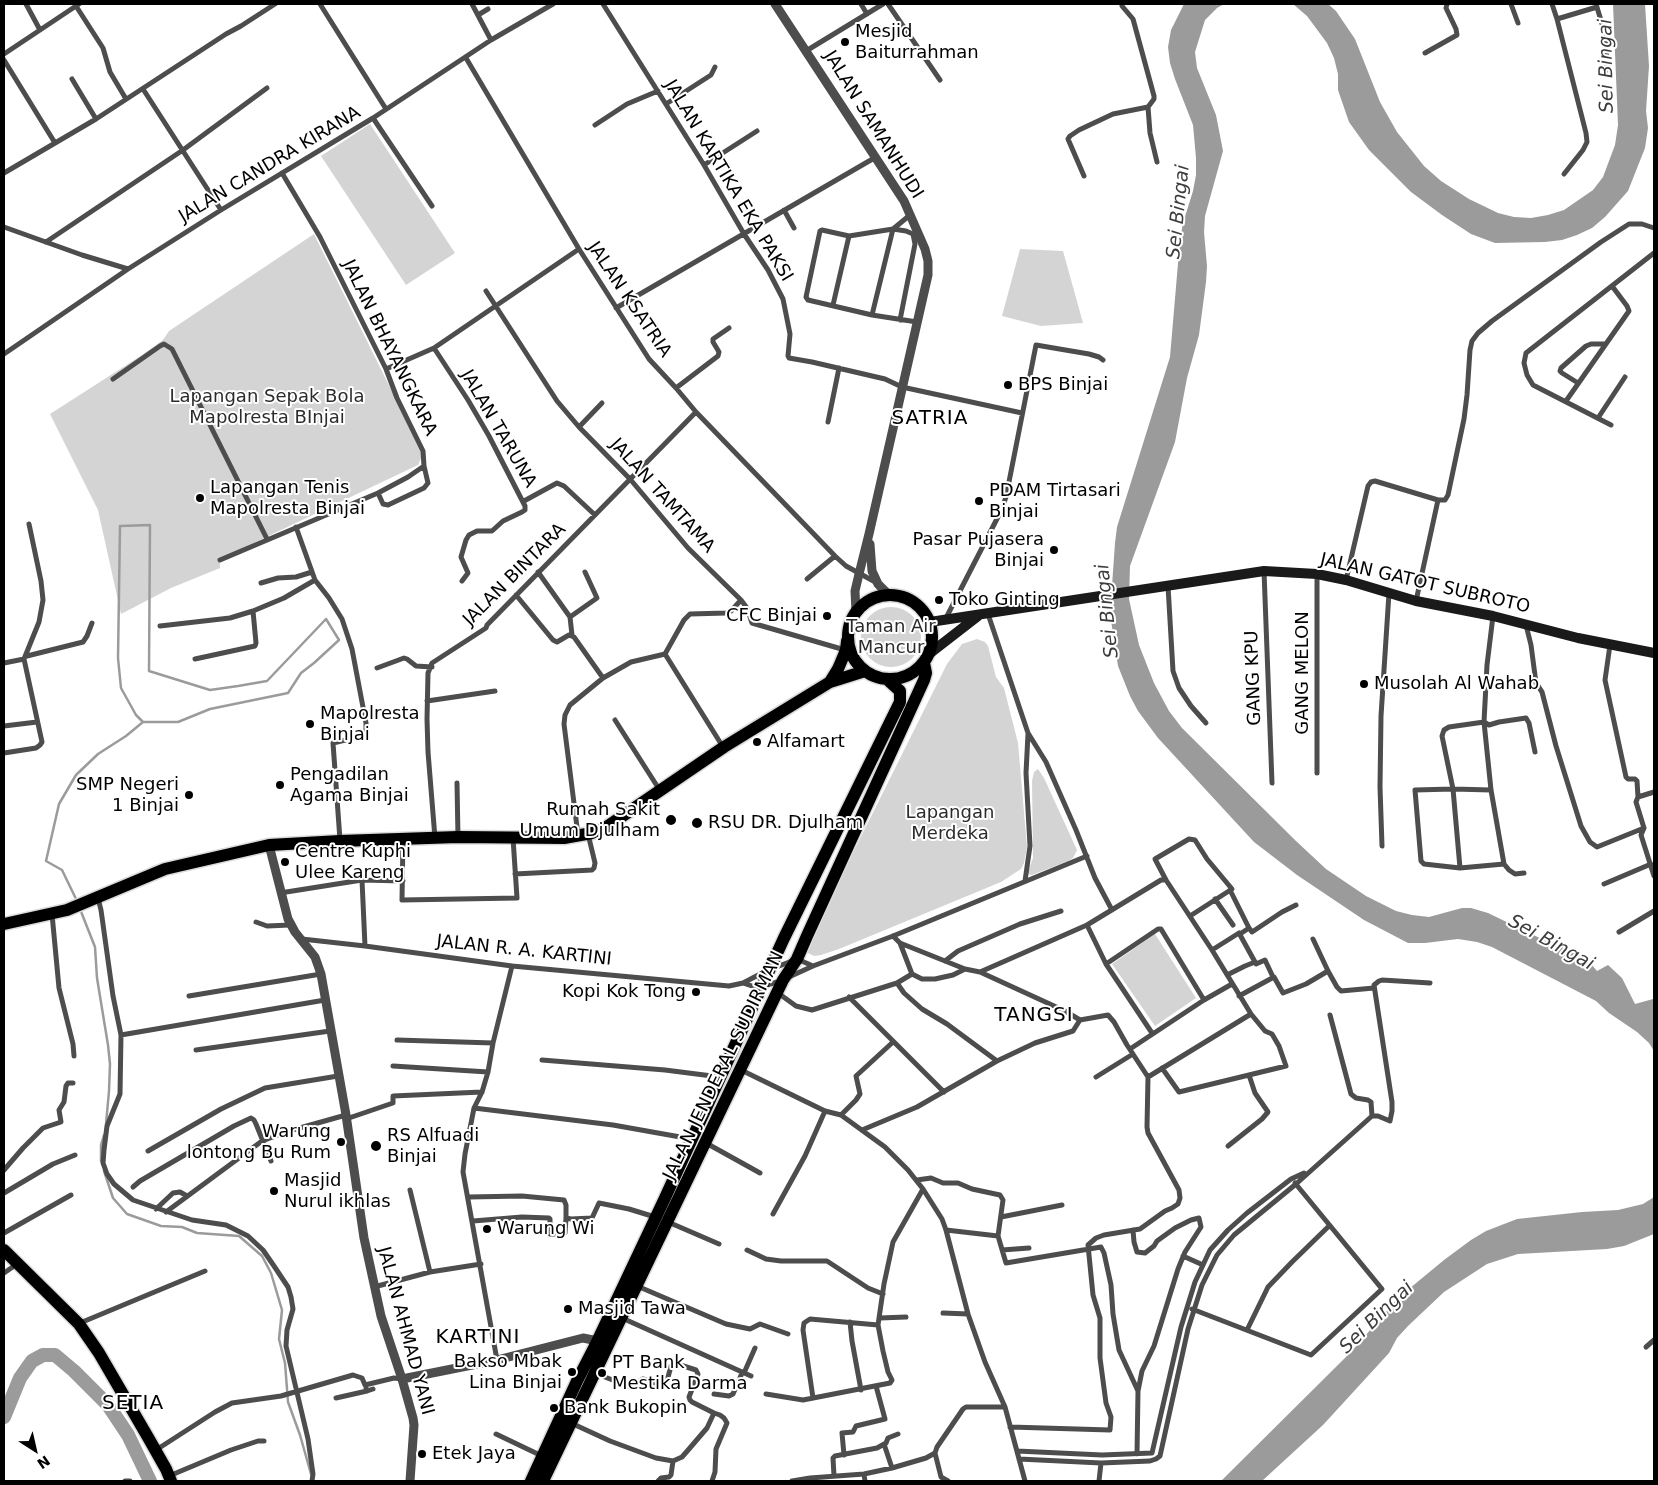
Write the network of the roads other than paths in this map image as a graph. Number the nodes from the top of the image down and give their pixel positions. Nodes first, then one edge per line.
1 (26, 4) edge
2 (275, 4) edge
3 (320, 4) edge
4 (472, 4) edge
5 (553, 4) edge
6 (603, 4) edge
7 (775, 4) edge
8 (861, 4) edge
9 (883, 4) edge
10 (888, 4) edge
11 (1122, 4) edge
12 (1447, 4) edge
13 (1511, 4) edge
14 (1552, 4) edge
15 (78, 5) edge
16 (1596, 6) edge
17 (488, 9) dead end
18 (867, 14) junction
19 (478, 15) junction
20 (1557, 19) junction
21 (1518, 23) dead end
22 (40, 30) junction
23 (491, 40) junction
24 (806, 50) junction
25 (1425, 53) dead end
26 (4, 54) edge
27 (466, 58) junction
28 (4, 60) edge
29 (715, 68) dead end
30 (1605, 73) dead end
31 (72, 79) dead end
32 (940, 80) dead end
33 (267, 88) dead end
34 (143, 89) junction
35 (658, 91) junction
36 (126, 99) junction
37 (666, 104) junction
38 (1148, 107) junction
39 (386, 110) junction
40 (373, 118) junction
41 (96, 119) junction
42 (595, 125) dead end
43 (757, 131) dead end
44 (56, 143) junction
45 (182, 150) junction
46 (876, 157) junction
47 (1157, 162) dead end
48 (704, 165) junction
49 (282, 173) junction
50 (4, 174) edge
51 (1564, 174) dead end
52 (1084, 176) dead end
53 (432, 206) dead end
54 (221, 210) junction
55 (784, 210) junction
56 (910, 215) junction
57 (4, 227) edge
58 (794, 228) dead end
59 (1654, 228) edge
60 (893, 229) junction
61 (744, 234) junction
62 (849, 236) junction
63 (46, 242) junction
64 (925, 248) junction
65 (579, 250) junction
66 (914, 251) junction
67 (1654, 253) edge
68 (128, 269) junction
69 (1612, 286) junction
70 (486, 291) dead end
71 (833, 305) junction
72 (496, 307) junction
73 (616, 308) junction
74 (872, 316) junction
75 (900, 320) junction
76 (917, 322) junction
77 (729, 328) dead end
78 (1605, 344) junction
79 (434, 348) junction
80 (4, 354) edge
81 (1103, 360) dead end
82 (839, 368) junction
83 (386, 369) junction
84 (1625, 377) dead end
85 (113, 378) dead end
86 (1578, 383) junction
87 (902, 387) junction
88 (676, 388) junction
89 (1566, 401) junction
90 (602, 403) dead end
91 (696, 412) junction
92 (1022, 413) junction
93 (1598, 418) junction
94 (828, 422) dead end
95 (1611, 425) dead end
96 (579, 427) junction
97 (424, 466) junction
98 (630, 479) junction
99 (378, 493) junction
100 (1438, 500) junction
101 (524, 502) junction
102 (595, 515) junction
103 (29, 524) dead end
104 (296, 527) junction
105 (869, 534) junction
106 (267, 539) junction
107 (835, 556) junction
108 (220, 560) dead end
109 (1264, 571) junction
110 (312, 572) junction
111 (538, 572) junction
112 (585, 572) dead end
113 (859, 574) junction
114 (1317, 574) junction
115 (807, 579) dead end
116 (315, 580) junction
117 (1346, 580) junction
118 (462, 581) dead end
119 (261, 584) dead end
120 (878, 584) junction
121 (1168, 586) junction
122 (1389, 593) junction
123 (888, 594) junction
124 (516, 595) junction
125 (740, 600) junction
126 (1416, 601) junction
127 (253, 611) junction
128 (856, 612) junction
129 (984, 615) junction
130 (1493, 616) junction
131 (570, 617) junction
132 (945, 620) junction
133 (930, 622) junction
134 (92, 623) dead end
135 (160, 626) dead end
136 (1526, 626) junction
137 (572, 635) junction
138 (848, 635) junction
139 (1610, 645) junction
140 (846, 650) junction
141 (1654, 653) edge
142 (665, 654) junction
143 (26, 658) junction
144 (195, 659) dead end
145 (927, 659) junction
146 (4, 663) edge
147 (432, 667) junction
148 (377, 668) dead end
149 (865, 671) junction
150 (603, 678) junction
151 (888, 680) junction
152 (830, 682) junction
153 (495, 691) dead end
154 (428, 701) junction
155 (614, 720) dead end
156 (37, 722) junction
157 (1484, 722) junction
158 (1206, 723) dead end
159 (4, 726) edge
160 (1028, 733) junction
161 (724, 747) junction
162 (1535, 752) dead end
163 (4, 753) edge
164 (1317, 773) dead end
165 (457, 783) dead end
166 (1272, 783) dead end
167 (1453, 789) junction
168 (659, 790) junction
169 (1491, 790) junction
170 (1654, 792) edge
171 (1638, 797) junction
172 (1644, 828) junction
173 (583, 835) junction
174 (458, 837) junction
175 (513, 838) junction
176 (403, 839) junction
177 (435, 839) junction
178 (340, 841) junction
179 (269, 846) junction
180 (1382, 846) dead end
181 (1087, 856) junction
182 (1504, 864) junction
183 (1651, 864) junction
184 (1460, 868) junction
185 (1524, 873) dead end
186 (515, 874) junction
187 (815, 875) junction
188 (1654, 876) edge
189 (362, 880) junction
190 (1166, 880) junction
191 (403, 881) junction
192 (1024, 881) junction
193 (831, 884) junction
194 (1604, 884) dead end
195 (1230, 890) junction
196 (280, 893) junction
197 (94, 899) junction
198 (1216, 899) junction
199 (1296, 905) dead end
200 (1112, 910) junction
201 (1061, 911) dead end
202 (1654, 912) edge
203 (52, 913) junction
204 (1190, 916) junction
205 (256, 922) dead end
206 (4, 924) edge
207 (290, 925) junction
208 (1087, 925) junction
209 (1233, 925) dead end
210 (1249, 928) junction
211 (1619, 932) dead end
212 (1240, 934) junction
213 (893, 936) junction
214 (1313, 938) dead end
215 (302, 939) junction
216 (900, 943) junction
217 (365, 946) junction
218 (1212, 950) junction
219 (797, 959) junction
220 (945, 960) junction
221 (1255, 962) junction
222 (1106, 964) junction
223 (512, 966) junction
224 (813, 966) junction
225 (965, 968) junction
226 (771, 969) junction
227 (1328, 971) junction
228 (980, 972) junction
229 (321, 974) junction
230 (912, 974) junction
231 (1227, 975) junction
232 (1273, 977) junction
233 (783, 980) junction
234 (743, 983) junction
235 (897, 983) junction
236 (1430, 983) dead end
237 (1232, 984) junction
238 (763, 986) junction
239 (1374, 988) junction
240 (777, 993) junction
241 (189, 996) dead end
242 (1239, 996) junction
243 (849, 997) junction
244 (325, 1000) junction
245 (1204, 1000) junction
246 (1251, 1014) junction
247 (1330, 1015) dead end
248 (1080, 1020) junction
249 (330, 1031) junction
250 (1152, 1034) junction
251 (121, 1035) junction
252 (397, 1040) dead end
253 (893, 1042) junction
254 (493, 1043) junction
255 (196, 1050) dead end
256 (1131, 1052) junction
257 (74, 1056) dead end
258 (542, 1060) dead end
259 (996, 1060) junction
260 (393, 1066) dead end
261 (1162, 1068) junction
262 (740, 1070) junction
263 (488, 1072) junction
264 (1249, 1075) junction
265 (338, 1076) junction
266 (721, 1077) junction
267 (1096, 1077) dead end
268 (1148, 1077) junction
269 (73, 1083) dead end
270 (482, 1092) junction
271 (944, 1092) junction
272 (474, 1108) junction
273 (825, 1111) junction
274 (841, 1115) junction
275 (1372, 1116) junction
276 (346, 1117) junction
277 (862, 1130) junction
278 (262, 1141) junction
279 (706, 1142) junction
280 (1228, 1146) dead end
281 (688, 1148) junction
282 (148, 1151) dead end
283 (75, 1155) dead end
284 (271, 1162) dead end
285 (4, 1170) edge
286 (1310, 1171) junction
287 (760, 1173) dead end
288 (1291, 1179) junction
289 (917, 1180) junction
290 (1296, 1184) junction
291 (133, 1187) dead end
292 (923, 1189) junction
293 (410, 1190) dead end
294 (4, 1192) edge
295 (71, 1195) dead end
296 (187, 1196) junction
297 (469, 1198) junction
298 (670, 1202) junction
299 (1062, 1205) dead end
300 (156, 1209) junction
301 (166, 1212) junction
302 (773, 1214) dead end
303 (1001, 1217) junction
304 (566, 1218) junction
305 (662, 1220) junction
306 (473, 1221) junction
307 (1329, 1226) junction
308 (946, 1230) junction
309 (1133, 1230) junction
310 (4, 1233) edge
311 (998, 1236) junction
312 (719, 1244) dead end
313 (1029, 1248) dead end
314 (4, 1250) edge
315 (747, 1250) dead end
316 (1002, 1250) junction
317 (1088, 1250) junction
318 (1183, 1256) junction
319 (18, 1264) junction
320 (481, 1264) junction
321 (1203, 1265) junction
322 (205, 1271) dead end
323 (4, 1272) edge
324 (430, 1272) junction
325 (637, 1286) junction
326 (374, 1287) junction
327 (883, 1294) junction
328 (1195, 1308) junction
329 (1187, 1309) junction
330 (943, 1313) dead end
331 (968, 1314) junction
332 (621, 1318) junction
333 (880, 1318) junction
334 (906, 1318) dead end
335 (850, 1322) junction
336 (79, 1324) junction
337 (878, 1325) junction
338 (1247, 1330) junction
339 (788, 1334) dead end
340 (1654, 1340) edge
341 (595, 1346) junction
342 (1646, 1346) dead end
343 (755, 1348) dead end
344 (497, 1360) junction
345 (595, 1373) junction
346 (743, 1373) junction
347 (751, 1376) dead end
348 (402, 1379) junction
349 (583, 1384) junction
350 (876, 1386) junction
351 (366, 1388) junction
352 (374, 1389) dead end
353 (861, 1390) junction
354 (1138, 1391) junction
355 (294, 1392) junction
356 (714, 1394) dead end
357 (766, 1394) dead end
358 (336, 1398) dead end
359 (813, 1398) junction
360 (1005, 1407) junction
361 (714, 1413) junction
362 (571, 1423) junction
363 (1010, 1427) junction
364 (496, 1434) dead end
365 (898, 1434) dead end
366 (264, 1441) dead end
367 (884, 1444) junction
368 (156, 1450) junction
369 (1016, 1451) junction
370 (935, 1453) junction
371 (1152, 1453) junction
372 (1137, 1454) junction
373 (844, 1455) junction
374 (543, 1456) junction
375 (1019, 1459) junction
376 (1156, 1459) junction
377 (673, 1461) junction
378 (1102, 1463) junction
379 (892, 1468) junction
380 (864, 1474) junction
381 (542, 1475) edge
382 (834, 1476) junction
383 (170, 1479) edge
384 (125, 1481) edge
385 (130, 1481) edge
386 (312, 1481) edge
387 (410, 1481) edge
388 (531, 1481) edge
389 (658, 1481) edge
390 (712, 1481) edge
391 (792, 1481) edge
392 (865, 1481) edge
393 (948, 1481) edge
394 (1025, 1481) edge
395 (1099, 1481) edge

1 - 22 street
2 - 34 street
3 - 39 street
4 - 19 street
5 - 23 street, JALAN CANDRA KIRANA
6 - 35 street, JALAN KARTIKA EKA PAKSI
7 - 24 street, JALAN SAMANHUDI
8 - 18 street
9 - 18 street
10 - 32 street
11 - 38 street
12 - 25 street
13 - 21 street
14 - 20 street
15 - 22 street
15 - 36 street
16 - 20 street
16 - 30 street
17 - 19 street
18 - 24 street
19 - 23 street
20 - 51 street
22 - 26 street
23 - 27 street, JALAN CANDRA KIRANA
24 - 46 street, JALAN SAMANHUDI
27 - 39 street, JALAN CANDRA KIRANA
27 - 65 street, JALAN KSATRIA
28 - 44 street
29 - 37 street
31 - 41 street
33 - 45 street
34 - 36 street
34 - 45 street
35 - 37 street, JALAN KARTIKA EKA PAKSI
35 - 42 street
36 - 41 street
37 - 48 street, JALAN KARTIKA EKA PAKSI
38 - 47 street
38 - 52 street
39 - 40 street, JALAN CANDRA KIRANA
40 - 49 street, JALAN CANDRA KIRANA
40 - 53 street
41 - 44 street
43 - 48 street
44 - 50 street
45 - 54 street
45 - 63 street
46 - 55 street
46 - 56 street, JALAN SAMANHUDI
48 - 61 street, JALAN KARTIKA EKA PAKSI
49 - 54 street, JALAN CANDRA KIRANA
49 - 83 street, JALAN BHAYANGKARA
54 - 68 street, JALAN CANDRA KIRANA
55 - 58 street
55 - 61 street
56 - 60 street
56 - 64 street, JALAN SAMANHUDI
57 - 63 street
59 - 100 street
60 - 62 street
60 - 66 street
60 - 74 street
61 - 73 street
61 - 82 street, JALAN KARTIKA EKA PAKSI
62 - 71 street
62 - 71 street
63 - 68 street
64 - 66 street
64 - 76 street, JALAN SAMANHUDI
65 - 72 street
65 - 73 street, JALAN KSATRIA
66 - 75 street
67 - 69 street
68 - 80 street, JALAN CANDRA KIRANA
69 - 78 street
69 - 89 street
70 - 72 street, JALAN TAMTAMA
71 - 74 street
72 - 79 street
72 - 96 street, JALAN TAMTAMA
73 - 88 street, JALAN KSATRIA
74 - 75 street
75 - 76 street
76 - 87 street, JALAN SAMANHUDI
77 - 88 street
78 - 86 street
78 - 86 street
79 - 83 street
79 - 101 street, JALAN TARUNA
81 - 92 street
82 - 87 street, JALAN KARTIKA EKA PAKSI
82 - 94 street
83 - 97 street, JALAN BHAYANGKARA
84 - 93 street
85 - 106 street
86 - 89 street
87 - 92 street, JALAN KARTIKA EKA PAKSI
87 - 105 street, JALAN SAMANHUDI
88 - 91 street, JALAN KSATRIA
89 - 93 street
90 - 96 street
91 - 98 street, JALAN BINTARA
91 - 107 street, JALAN KSATRIA
92 - 132 street
93 - 95 street
96 - 98 street, JALAN TAMTAMA
97 - 99 street
97 - 99 street, JALAN BHAYANGKARA
98 - 102 street, JALAN BINTARA
98 - 125 street, JALAN TAMTAMA
99 - 104 street
100 - 117 street
100 - 126 street
101 - 102 street, JALAN TARUNA
101 - 118 street
102 - 111 street, JALAN BINTARA
103 - 143 street
104 - 106 street
104 - 110 street
105 - 113 street, JALAN SAMANHUDI
105 - 120 street, JALAN SAMANHUDI
106 - 108 street
107 - 113 street, JALAN KSATRIA
107 - 115 street
109 - 114 main road, JALAN GATOT SUBROTO
109 - 121 main road, JALAN GATOT SUBROTO
109 - 166 street, GANG KPU
110 - 116 street
110 - 119 street
111 - 124 street, JALAN BINTARA
111 - 131 street
112 - 131 street
113 - 120 street, JALAN KSATRIA
113 - 128 street, JALAN SAMANHUDI
114 - 117 main road, JALAN GATOT SUBROTO
114 - 164 street, GANG MELON
116 - 127 street
116 - 178 street
117 - 122 main road, JALAN GATOT SUBROTO
120 - 123 street, JALAN SAMANHUDI
121 - 129 main road, JALAN GATOT SUBROTO
121 - 158 street
122 - 126 main road, JALAN GATOT SUBROTO
122 - 180 street
123 - 128 main road
123 - 133 main road
124 - 137 street
124 - 147 street, JALAN BINTARA
125 - 140 street, JALAN TAMTAMA
125 - 142 street
126 - 130 main road, JALAN GATOT SUBROTO
127 - 135 street
127 - 144 street
128 - 138 main road
129 - 132 main road, JALAN GATOT SUBROTO
129 - 145 main road, JALAN GATOT SUBROTO
129 - 160 street
130 - 136 main road, JALAN GATOT SUBROTO
130 - 157 street
131 - 137 street
132 - 133 main road, JALAN GATOT SUBROTO
133 - 145 main road
134 - 143 street
136 - 139 main road, JALAN GATOT SUBROTO
136 - 172 street
137 - 150 street
138 - 140 main road
138 - 149 main road
139 - 141 main road, JALAN GATOT SUBROTO
139 - 171 street
140 - 152 main road
142 - 150 street
142 - 161 street
143 - 146 street
143 - 156 street
145 - 151 main road
145 - 193 main road, JALAN JENDERAL SUDIRMAN
147 - 148 street
147 - 154 street
149 - 151 main road
149 - 152 main road
150 - 173 street
151 - 187 main road, JALAN JENDERAL SUDIRMAN
152 - 161 main road
153 - 154 street
154 - 177 street
155 - 168 street
156 - 159 street
156 - 163 street
157 - 162 street
157 - 167 street
157 - 169 street
160 - 181 street
160 - 192 street
161 - 168 main road
165 - 174 street
167 - 169 street
167 - 184 street
167 - 184 street
168 - 173 main road
169 - 182 street
170 - 171 street
171 - 172 street
172 - 183 street
173 - 175 main road
173 - 186 street
174 - 175 main road
174 - 177 main road
175 - 186 street
176 - 177 main road
176 - 178 main road
176 - 191 street
178 - 179 main road
179 - 196 street, JALAN AHMAD YANI
179 - 197 main road
181 - 192 street, JALAN R. A. KARTINI
181 - 200 street
182 - 184 street
182 - 185 street
183 - 188 street
183 - 194 street
186 - 191 street
187 - 193 main road
187 - 226 main road, JALAN JENDERAL SUDIRMAN
189 - 191 street
189 - 196 street
189 - 217 street
190 - 195 street
190 - 200 street
190 - 204 street
192 - 213 street, JALAN R. A. KARTINI
193 - 219 main road, JALAN JENDERAL SUDIRMAN
195 - 198 street
195 - 210 street
196 - 207 street, JALAN AHMAD YANI
197 - 203 main road
197 - 251 street
198 - 204 street
198 - 209 street
199 - 210 street
200 - 208 street
201 - 220 street
202 - 211 street
203 - 206 main road
203 - 257 street
204 - 218 street
205 - 207 street
207 - 215 street, JALAN AHMAD YANI
208 - 222 street
208 - 228 street
210 - 212 street
212 - 218 street
212 - 221 street
213 - 216 street
213 - 224 street, JALAN R. A. KARTINI
214 - 227 street
215 - 217 street, JALAN R. A. KARTINI
215 - 229 street, JALAN AHMAD YANI
216 - 220 street
216 - 230 street
217 - 223 street, JALAN R. A. KARTINI
218 - 231 street
219 - 224 street
219 - 226 street, JALAN R. A. KARTINI
219 - 233 main road, JALAN JENDERAL SUDIRMAN
220 - 225 street
221 - 231 street
221 - 232 street
222 - 245 street
222 - 250 street
223 - 234 street, JALAN R. A. KARTINI
223 - 254 street
224 - 233 street, JALAN R. A. KARTINI
225 - 228 street
225 - 230 street
226 - 234 street, JALAN R. A. KARTINI
226 - 238 main road, JALAN JENDERAL SUDIRMAN
227 - 232 street
227 - 239 street
228 - 248 street
229 - 241 street
229 - 244 street, JALAN AHMAD YANI
230 - 235 street
231 - 237 street
232 - 242 street
233 - 238 street, JALAN R. A. KARTINI
233 - 240 main road, JALAN JENDERAL SUDIRMAN
234 - 238 street, JALAN R. A. KARTINI
235 - 243 street
235 - 259 street
236 - 239 street
237 - 242 street
237 - 245 street
238 - 266 main road, JALAN JENDERAL SUDIRMAN
239 - 275 street
240 - 243 street
240 - 262 main road, JALAN JENDERAL SUDIRMAN
242 - 246 street
243 - 253 street
244 - 249 street, JALAN AHMAD YANI
244 - 251 street
245 - 250 street
246 - 261 street
246 - 264 street
247 - 275 street
248 - 256 street
248 - 259 street
249 - 255 street
249 - 265 street, JALAN AHMAD YANI
250 - 256 street
251 - 300 street
252 - 254 street
253 - 271 street
253 - 274 street
254 - 263 street
256 - 267 street
256 - 268 street
258 - 266 street
259 - 271 street
260 - 263 street
261 - 264 street
261 - 268 street
262 - 273 street
262 - 279 main road, JALAN JENDERAL SUDIRMAN
263 - 270 street
264 - 280 street
265 - 276 street, JALAN AHMAD YANI
265 - 282 street
266 - 281 main road, JALAN JENDERAL SUDIRMAN
268 - 309 street
269 - 285 street
270 - 272 street
270 - 276 street
271 - 277 street
272 - 281 street
272 - 297 street
273 - 274 street
273 - 302 street
274 - 277 street
275 - 286 street
276 - 278 street
276 - 326 street, JALAN AHMAD YANI
277 - 289 street
278 - 284 street
278 - 291 street
278 - 296 street
279 - 287 street
279 - 298 main road, JALAN JENDERAL SUDIRMAN
281 - 298 main road, JALAN JENDERAL SUDIRMAN
283 - 294 street
286 - 288 street
286 - 290 street
288 - 290 street
288 - 321 street
289 - 292 street
289 - 303 street
290 - 307 street
290 - 328 street
292 - 308 street
292 - 327 street
293 - 324 street
295 - 310 street
296 - 300 street
296 - 301 street
297 - 304 street
297 - 306 street
298 - 305 main road, JALAN JENDERAL SUDIRMAN
299 - 303 street
300 - 301 street
301 - 355 street
303 - 311 street
304 - 305 street
304 - 306 street
305 - 312 street
305 - 325 main road, JALAN JENDERAL SUDIRMAN
305 - 341 main road, JALAN JENDERAL SUDIRMAN
306 - 320 street
307 - 338 street
307 - 338 street
308 - 311 street
308 - 331 street
309 - 317 street
309 - 318 street
311 - 316 street
313 - 316 street
314 - 319 main road
315 - 327 street
316 - 317 street
317 - 354 street
317 - 363 street
318 - 321 street
318 - 354 street
319 - 323 street
319 - 336 main road
320 - 324 street
320 - 344 street
321 - 329 street
322 - 336 street
324 - 326 street
325 - 332 main road, JALAN JENDERAL SUDIRMAN
325 - 339 street
326 - 348 street, JALAN AHMAD YANI
327 - 333 street
328 - 329 street
328 - 338 street
328 - 376 street
329 - 371 street
330 - 331 street
331 - 360 street
332 - 345 main road, JALAN JENDERAL SUDIRMAN
332 - 346 street
333 - 334 street
333 - 337 street
335 - 337 street
335 - 353 street
335 - 359 street
336 - 368 main road
337 - 350 street
340 - 342 street
341 - 344 street
341 - 349 main road, JALAN JENDERAL SUDIRMAN
343 - 346 street
344 - 348 street
345 - 349 main road, JALAN JENDERAL SUDIRMAN
345 - 361 street
346 - 347 street
346 - 356 street
348 - 351 street
348 - 387 street, JALAN AHMAD YANI
349 - 362 main road, JALAN JENDERAL SUDIRMAN
349 - 374 main road, JALAN JENDERAL SUDIRMAN
350 - 353 street
350 - 373 street
351 - 352 street
351 - 355 street
351 - 358 street
353 - 359 street
354 - 372 street
355 - 368 street
355 - 386 street
357 - 359 street
360 - 363 street
360 - 370 street
361 - 377 street
361 - 390 street
362 - 377 street
362 - 381 main road, JALAN JENDERAL SUDIRMAN
363 - 369 street
364 - 374 street
365 - 367 street
366 - 383 street
367 - 373 street
367 - 379 street
368 - 383 main road
369 - 372 street
369 - 375 street
370 - 379 street
370 - 393 street
371 - 372 street
371 - 376 street
373 - 382 street
374 - 381 main road, JALAN JENDERAL SUDIRMAN
375 - 378 street
375 - 394 street
376 - 378 street
377 - 389 street
378 - 395 street
379 - 380 street
380 - 382 street
380 - 392 street
381 - 388 main road, JALAN JENDERAL SUDIRMAN
382 - 391 street
384 - 385 street

